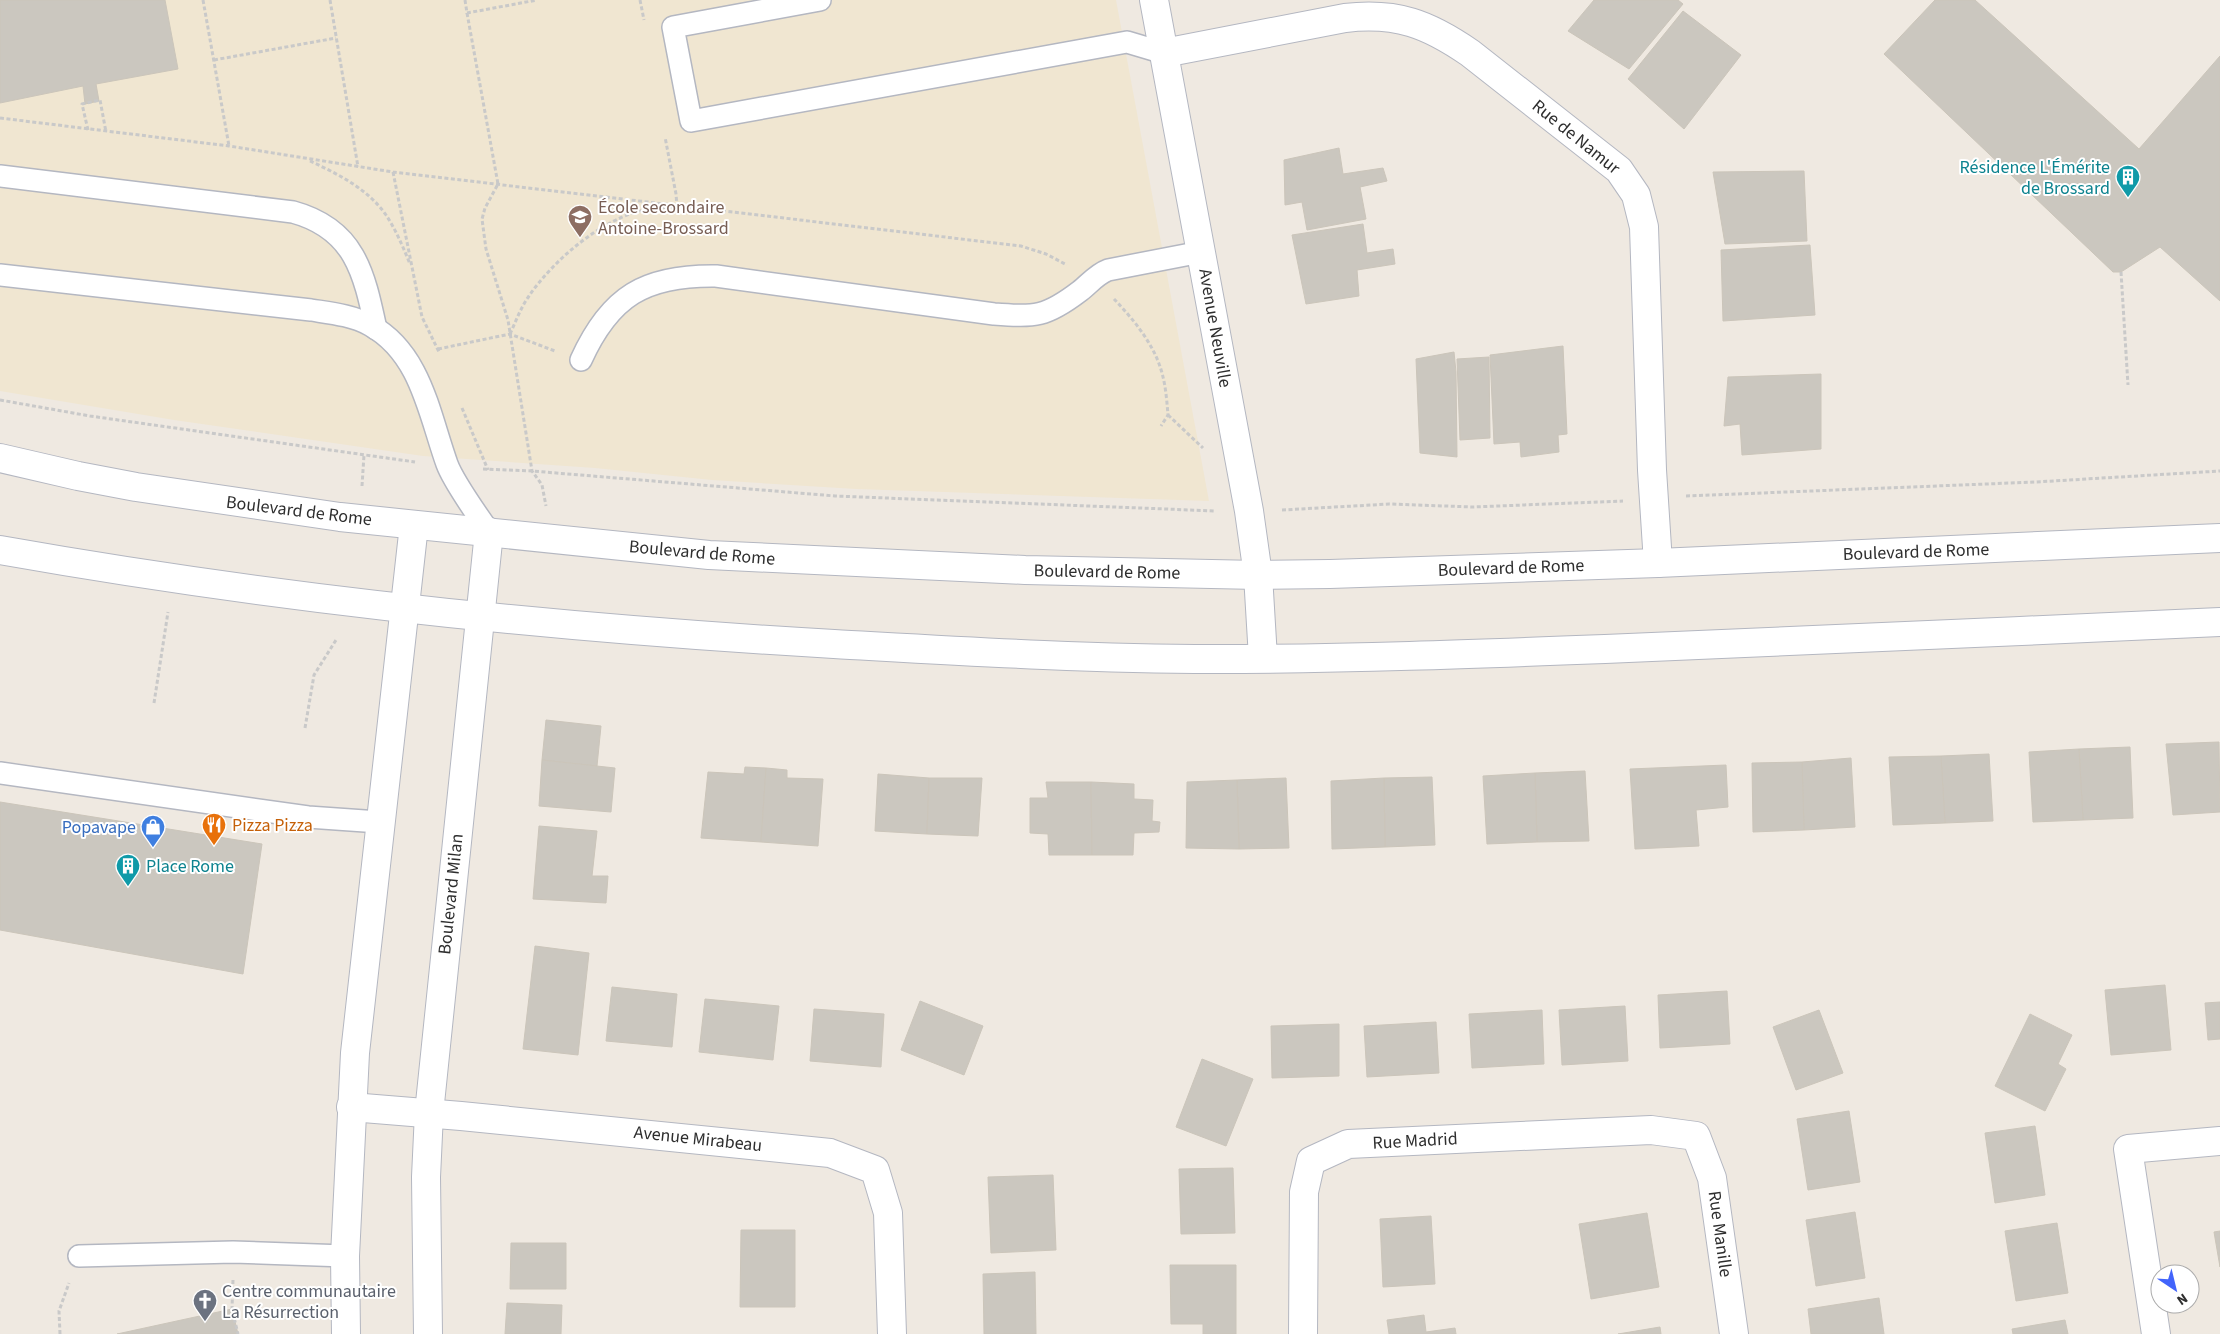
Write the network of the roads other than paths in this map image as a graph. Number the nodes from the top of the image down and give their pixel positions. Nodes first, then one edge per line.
1 (820, 0) edge
2 (1154, 0) edge
3 (1382, 8) edge
4 (1164, 53) junction
5 (0, 176) edge
6 (1201, 252) junction
7 (0, 275) edge
8 (376, 329) junction
9 (581, 360) road end
10 (0, 458) edge
11 (414, 525) junction
12 (488, 532) junction
13 (2220, 538) edge
14 (0, 550) edge
15 (1658, 563) junction
16 (1258, 575) junction
17 (404, 609) junction
18 (479, 616) junction
19 (2220, 622) edge
20 (1263, 658) junction
21 (0, 773) edge
22 (379, 822) junction
23 (351, 1107) junction
24 (429, 1113) junction
25 (1696, 1136) joint
26 (2220, 1140) edge
27 (79, 1256) road end
28 (346, 1256) junction
29 (346, 1334) edge
30 (428, 1334) edge
31 (892, 1334) edge
32 (1303, 1334) edge
33 (1734, 1334) edge
34 (2156, 1334) edge

1 - 4 lane
2 - 4 main road, Avenue Neuville
3 - 4 main road, Rue de Namur
3 - 15 main road, Rue de Namur
4 - 6 main road, Avenue Neuville
5 - 8 lane
6 - 9 lane
6 - 16 main road, Avenue Neuville
7 - 8 lane
8 - 12 lane
10 - 11 main road, Boulevard de Rome
11 - 12 main road, Boulevard de Rome
11 - 17 main road
12 - 16 main road, Boulevard de Rome
12 - 18 main road, Boulevard Milan
13 - 15 main road, Boulevard de Rome
14 - 17 main road
15 - 16 main road, Boulevard de Rome
16 - 20 main road, Avenue Neuville
17 - 18 main road
17 - 22 main road
18 - 20 main road
18 - 24 main road, Boulevard Milan
19 - 20 main road
21 - 22 lane
22 - 23 main road
23 - 24 main road, Avenue Mirabeau
23 - 28 main road
24 - 30 main road, Boulevard Milan
24 - 31 main road, Avenue Mirabeau
25 - 32 main road, Rue Madrid
25 - 33 main road, Rue Manille
26 - 34 main road
27 - 28 lane
28 - 29 main road

